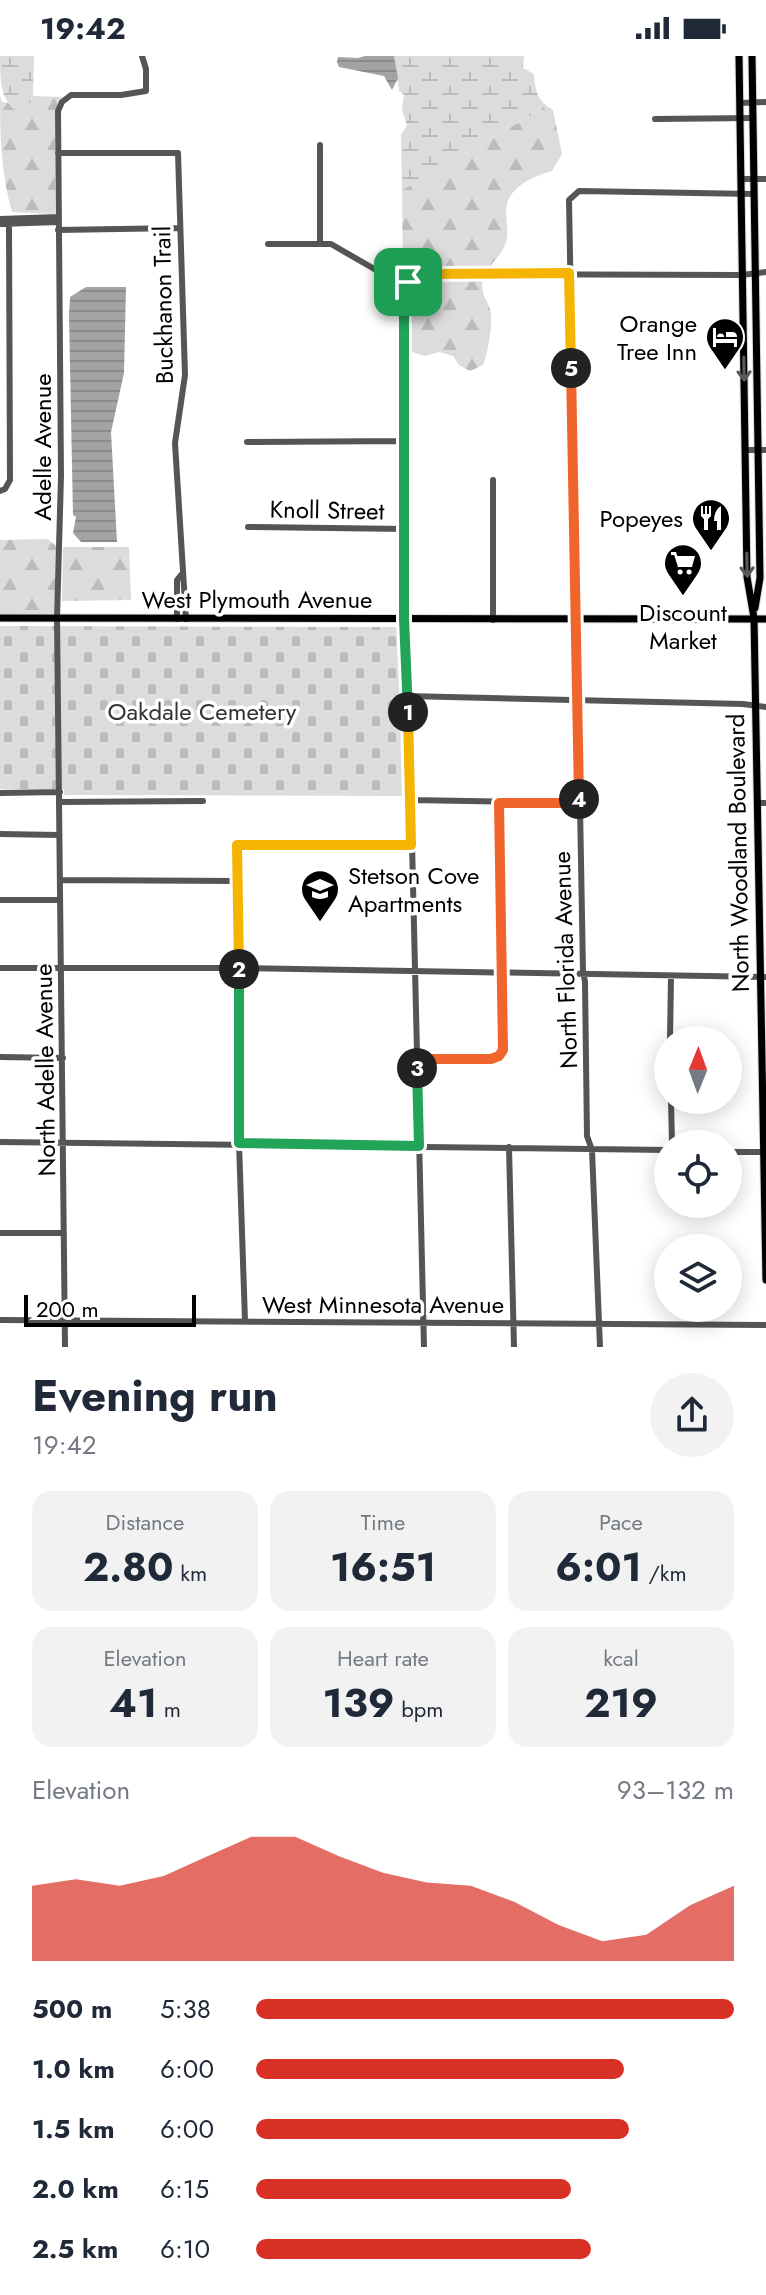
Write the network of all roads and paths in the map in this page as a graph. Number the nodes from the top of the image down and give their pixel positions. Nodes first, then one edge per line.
1 (142, 56) edge
2 (739, 56) edge
3 (752, 56) edge
4 (753, 102) junction
5 (766, 102) edge
6 (740, 103) junction
7 (740, 118) junction
8 (753, 118) junction
9 (655, 119) dead end
10 (320, 145) dead end
11 (58, 153) junction
12 (741, 179) junction
13 (754, 179) junction
14 (766, 179) edge
15 (741, 194) junction
16 (754, 194) junction
17 (0, 222) edge
18 (58, 223) junction
19 (9, 224) junction
20 (180, 228) junction
21 (268, 244) dead end
22 (320, 244) junction
23 (755, 272) junction
24 (766, 272) edge
25 (569, 273) junction
26 (742, 275) junction
27 (408, 282) junction
28 (404, 441) junction
29 (247, 442) dead end
30 (746, 450) junction
31 (762, 450) edge
32 (493, 480) dead end
33 (0, 491) edge
34 (248, 527) dead end
35 (405, 529) junction
36 (0, 618) edge
37 (57, 618) junction
38 (754, 618) junction
39 (182, 619) junction
40 (404, 619) junction
41 (766, 619) edge
42 (493, 620) junction
43 (575, 620) junction
44 (407, 696) junction
45 (577, 701) junction
46 (755, 706) junction
47 (766, 707) edge
48 (60, 792) junction
49 (0, 793) edge
50 (411, 800) junction
51 (203, 801) dead end
52 (60, 802) junction
53 (499, 803) junction
54 (579, 803) junction
55 (762, 803) edge
56 (0, 834) edge
57 (59, 835) junction
58 (411, 845) junction
59 (61, 880) junction
60 (236, 881) junction
61 (0, 900) edge
62 (60, 900) junction
63 (0, 968) edge
64 (62, 968) junction
65 (239, 968) junction
66 (414, 971) junction
67 (502, 973) junction
68 (584, 974) junction
69 (671, 976) junction
70 (763, 977) edge
71 (670, 1026) edge
72 (0, 1057) edge
73 (63, 1058) junction
74 (417, 1059) junction
75 (0, 1142) edge
76 (64, 1142) junction
77 (239, 1143) junction
78 (419, 1146) junction
79 (509, 1147) junction
80 (592, 1150) junction
81 (654, 1150) edge
82 (742, 1152) edge
83 (763, 1152) junction
84 (0, 1233) edge
85 (64, 1233) junction
86 (766, 1280) edge
87 (0, 1320) edge
88 (65, 1320) junction
89 (245, 1321) junction
90 (424, 1323) junction
91 (514, 1323) junction
92 (598, 1324) junction
93 (766, 1325) edge
94 (65, 1347) edge
95 (424, 1347) edge
96 (514, 1347) edge
97 (600, 1347) edge

1 - 11 street, Adelle Avenue
2 - 6 main road, North Woodland Boulevard
3 - 4 main road, North Woodland Boulevard
4 - 5 street
4 - 6 street
4 - 8 main road, North Woodland Boulevard
6 - 7 main road, North Woodland Boulevard
7 - 8 street
7 - 9 street
7 - 12 main road, North Woodland Boulevard
8 - 13 main road, North Woodland Boulevard
10 - 22 street
11 - 18 street, Adelle Avenue
11 - 20 street, Buckhanon Trail
12 - 13 street
12 - 15 main road, North Woodland Boulevard
13 - 14 street
13 - 16 main road, North Woodland Boulevard
15 - 16 street
15 - 25 street, North Florida Avenue
15 - 26 main road, North Woodland Boulevard
16 - 23 main road, North Woodland Boulevard
17 - 18 street
17 - 19 street
18 - 19 street
18 - 20 street
18 - 37 street, Adelle Avenue
19 - 33 street
20 - 39 street, Buckhanon Trail
21 - 22 street
22 - 27 street
23 - 24 street
23 - 26 street
23 - 31 main road, North Woodland Boulevard
25 - 26 street
25 - 27 street
25 - 43 street, North Florida Avenue
26 -> 30 main road, North Woodland Boulevard
27 - 28 street
28 - 29 street
28 - 35 street
30 - 31 street
30 -> 38 main road, North Woodland Boulevard
31 - 38 main road, North Woodland Boulevard
32 - 42 street
34 - 35 street, Knoll Street
35 - 40 street
36 - 37 main road, West Plymouth Avenue
37 - 39 main road, West Plymouth Avenue
37 - 48 street, Adelle Avenue
38 - 41 main road, West Plymouth Avenue
38 - 43 main road, West Plymouth Avenue
38 - 46 main road, North Woodland Boulevard
39 - 40 main road, West Plymouth Avenue
40 - 42 main road, West Plymouth Avenue
40 - 44 street
42 - 43 main road, West Plymouth Avenue
43 - 45 street, North Florida Avenue
44 - 45 street
44 - 50 street
45 - 46 street
45 - 54 street, North Florida Avenue
46 - 47 street
46 - 55 main road, North Woodland Boulevard
48 - 49 street
48 - 52 street, North Adelle Avenue
50 - 53 street
50 - 58 street
51 - 52 street
52 - 57 street, North Adelle Avenue
53 - 54 street
53 - 67 street
54 - 68 street, North Florida Avenue
55 - 70 main road, North Woodland Boulevard
56 - 57 street
57 - 59 street, North Adelle Avenue
58 - 60 street
58 - 66 street
59 - 60 street
59 - 62 street, North Adelle Avenue
60 - 65 street
61 - 62 street
62 - 64 street, North Adelle Avenue
63 - 64 street
64 - 65 street
64 - 73 street, North Adelle Avenue
65 - 66 street
65 - 77 street
66 - 67 street
66 - 74 street
67 - 68 street
67 - 74 street
68 - 69 street
68 - 80 street, North Florida Avenue
69 - 70 street
69 - 71 street
70 - 83 main road, North Woodland Boulevard
72 - 73 street
73 - 76 street, North Adelle Avenue
74 - 78 street
75 - 76 street
76 - 77 street
76 - 85 street, North Adelle Avenue
77 - 78 street
77 - 89 street
78 - 79 street
78 - 90 street
79 - 80 street
79 - 91 street
80 - 81 street
80 - 92 street, North Florida Avenue
82 - 83 street
83 - 86 main road, North Woodland Boulevard
84 - 85 street
85 - 88 street, North Adelle Avenue
87 - 88 street, West Minnesota Avenue
88 - 89 street, West Minnesota Avenue
88 - 94 street, North Adelle Avenue
89 - 90 street, West Minnesota Avenue
90 - 91 street, West Minnesota Avenue
90 - 95 street
91 - 92 street, West Minnesota Avenue
91 - 96 street
92 - 93 street, West Minnesota Avenue
92 - 97 street, North Florida Avenue

